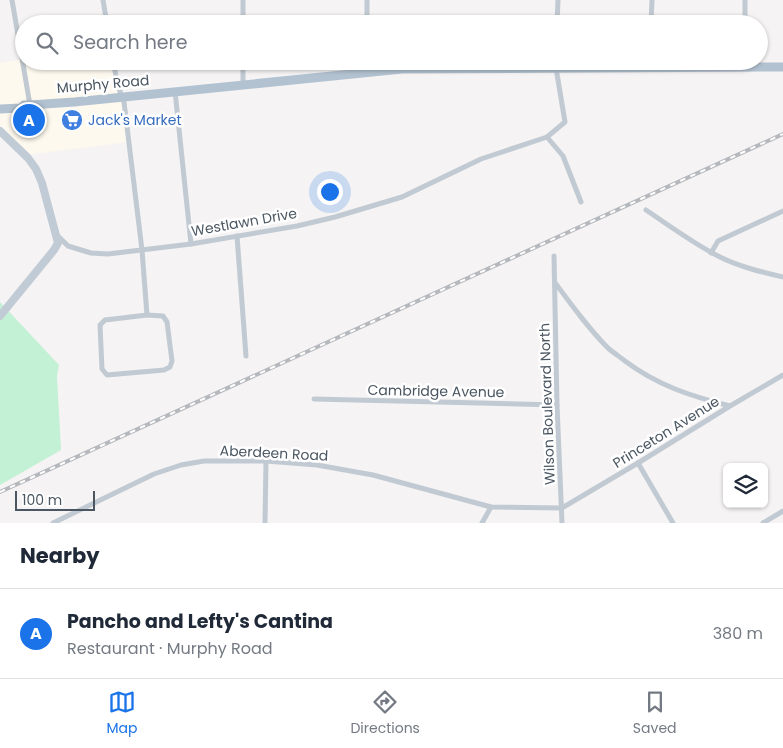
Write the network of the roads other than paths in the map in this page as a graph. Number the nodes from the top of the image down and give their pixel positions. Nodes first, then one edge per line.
1 (12, 0) edge
2 (103, 0) edge
3 (243, 0) edge
4 (367, 0) edge
5 (558, 0) edge
6 (652, 0) edge
7 (745, 0) edge
8 (105, 15) edge
9 (243, 15) edge
10 (367, 15) edge
11 (557, 15) edge
12 (652, 15) edge
13 (745, 15) edge
14 (15, 21) edge
15 (768, 66) edge
16 (783, 67) edge
17 (22, 70) edge
18 (115, 70) edge
19 (243, 70) edge
20 (390, 70) edge
21 (557, 70) edge
22 (367, 72) joint
23 (243, 84) junction
24 (175, 91) junction
25 (122, 96) junction
26 (0, 104) edge
27 (27, 105) junction
28 (0, 109) edge
29 (0, 131) edge
30 (547, 137) junction
31 (581, 202) dead end
32 (646, 210) dead end
33 (783, 211) edge
34 (56, 235) junction
35 (237, 236) junction
36 (191, 244) junction
37 (142, 250) junction
38 (711, 252) junction
39 (554, 256) dead end
40 (783, 277) edge
41 (555, 284) junction
42 (147, 315) junction
43 (0, 316) edge
44 (246, 356) dead end
45 (783, 375) edge
46 (314, 399) dead end
47 (558, 405) junction
48 (730, 406) junction
49 (266, 462) junction
50 (638, 463) junction
51 (491, 507) junction
52 (562, 508) junction
53 (783, 511) edge
54 (53, 523) edge
55 (265, 523) edge
56 (482, 523) edge
57 (562, 523) edge
58 (673, 523) edge
59 (763, 523) edge

1 - 14 street
2 - 8 street
3 - 9 street
4 - 10 street
5 - 11 street
6 - 12 street
7 - 13 street
15 - 16 main road, Murphy Road
17 - 27 street
18 - 25 street
19 - 23 street
20 - 22 main road, Murphy Road
21 - 30 street
22 - 23 main road, Murphy Road
23 - 24 main road, Murphy Road
24 - 25 main road, Murphy Road
24 - 36 street
25 - 27 main road, Murphy Road
25 - 37 street
26 - 27 main road, Murphy Road
27 - 28 main road, Murphy Road
29 - 34 street
30 - 31 street
30 - 35 street, Westlawn Drive
32 - 38 street
33 - 38 street
34 - 37 street, Westlawn Drive
34 - 43 street
35 - 36 street, Westlawn Drive
35 - 44 street
36 - 37 street, Westlawn Drive
37 - 42 street
38 - 40 street
39 - 41 street, Wilson Boulevard North
41 - 47 street, Wilson Boulevard North
41 - 48 street
42 - 42 street
45 - 48 street, Princeton Avenue
46 - 47 street, Cambridge Avenue
47 - 52 street, Wilson Boulevard North
48 - 50 street, Princeton Avenue
49 - 51 street, Aberdeen Road
49 - 54 street, Aberdeen Road
49 - 55 street
50 - 52 street, Princeton Avenue
50 - 58 street
51 - 52 street, Aberdeen Road
51 - 56 street
52 - 57 street, Wilson Boulevard North
53 - 59 street

